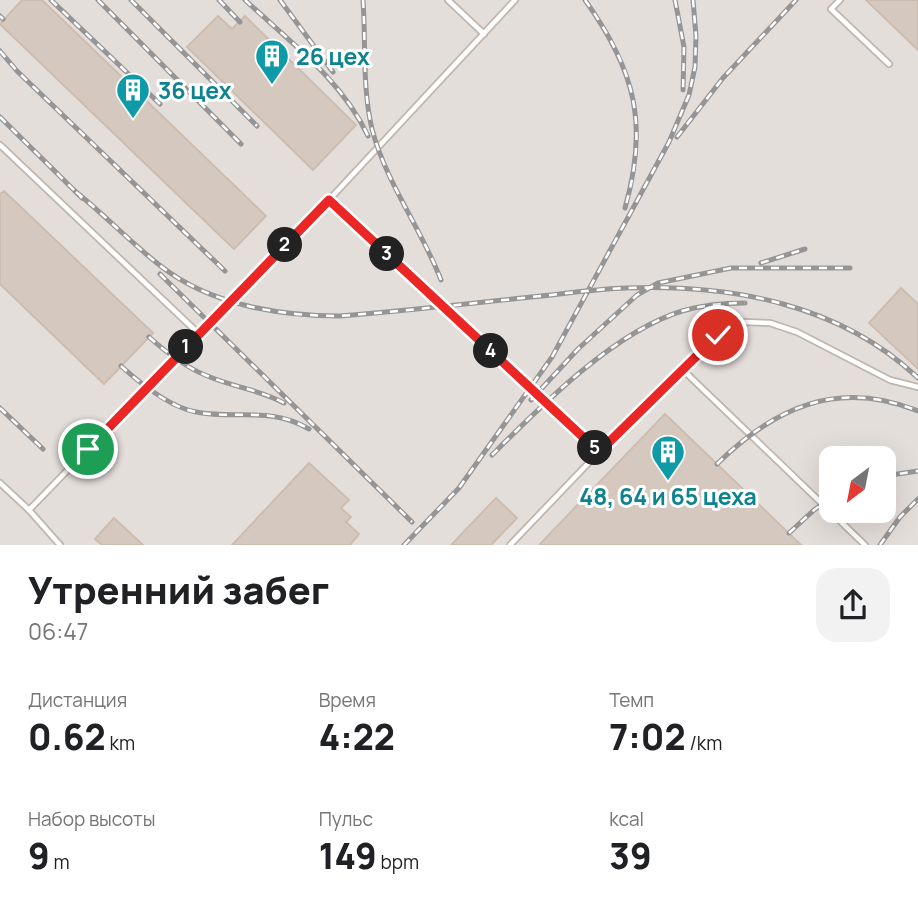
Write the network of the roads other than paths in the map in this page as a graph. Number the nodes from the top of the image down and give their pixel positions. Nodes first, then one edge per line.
1 (448, 0) edge
2 (515, 0) edge
3 (840, 0) edge
4 (484, 34) junction
5 (889, 64) dead end
6 (0, 145) edge
7 (329, 200) junction
8 (199, 334) junction
9 (683, 370) junction
10 (918, 387) edge
11 (599, 452) junction
12 (0, 483) edge
13 (29, 510) junction
14 (60, 545) edge
15 (510, 545) edge
16 (865, 545) edge

1 - 4 lane
2 - 4 lane
3 - 5 lane
4 - 7 lane
6 - 8 lane
7 - 8 lane
7 - 11 lane
8 - 13 lane
9 - 10 lane
9 - 11 lane
9 - 16 lane
11 - 15 lane
12 - 13 lane
13 - 14 lane

